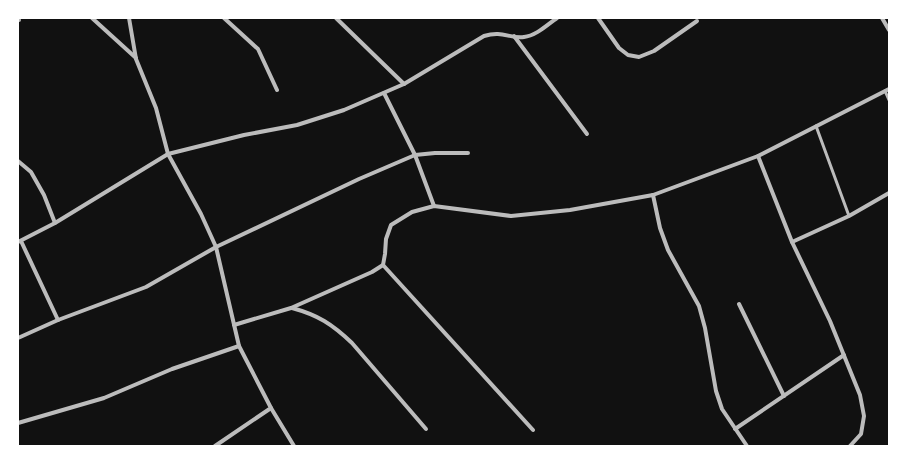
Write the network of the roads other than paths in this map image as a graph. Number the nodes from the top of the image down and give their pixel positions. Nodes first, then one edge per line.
1 (92, 18) edge
2 (128, 18) edge
3 (224, 18) edge
4 (336, 18) edge
5 (557, 18) edge
6 (598, 18) edge
7 (884, 18) edge
8 (697, 21) dead end
9 (889, 30) edge
10 (514, 36) junction
11 (136, 59) junction
12 (404, 84) junction
13 (276, 90) dead end
14 (887, 90) edge
15 (384, 93) junction
16 (889, 100) edge
17 (816, 126) junction
18 (587, 134) dead end
19 (468, 153) dead end
20 (168, 154) junction
21 (415, 155) junction
22 (758, 156) junction
23 (18, 161) edge
24 (889, 193) edge
25 (653, 196) junction
26 (434, 206) junction
27 (849, 216) junction
28 (55, 223) junction
29 (20, 241) edge
30 (792, 242) junction
31 (216, 247) junction
32 (383, 265) junction
33 (739, 304) dead end
34 (291, 308) junction
35 (58, 320) junction
36 (234, 325) junction
37 (18, 338) edge
38 (239, 346) junction
39 (844, 355) junction
40 (784, 396) junction
41 (271, 408) junction
42 (18, 422) edge
43 (426, 429) dead end
44 (736, 429) junction
45 (533, 430) dead end
46 (215, 446) edge
47 (294, 446) edge
48 (747, 446) edge
49 (850, 446) edge

1 - 11 street
2 - 11 street
3 - 13 street
4 - 12 street
5 - 10 street
6 - 8 street
7 - 9 street
10 - 12 street
10 - 18 street
11 - 20 street
12 - 15 street
14 - 16 lane
14 - 17 street
15 - 20 street
15 - 21 street
17 - 22 street
17 - 27 lane
19 - 21 street
20 - 28 street
20 - 31 street
21 - 26 street
21 - 31 street
22 - 25 street
22 - 30 street
23 - 28 street
24 - 27 street
25 - 26 street
25 - 44 street
26 - 32 street
27 - 30 street
28 - 29 street
29 - 35 street
30 - 39 street
31 - 35 street
31 - 36 street
32 - 34 street
32 - 45 street
33 - 40 street
34 - 36 street
34 - 43 street
35 - 37 street
36 - 38 street
38 - 41 street
38 - 42 street
39 - 40 street
39 - 49 street
40 - 44 street
41 - 46 street
41 - 47 street
44 - 48 street

